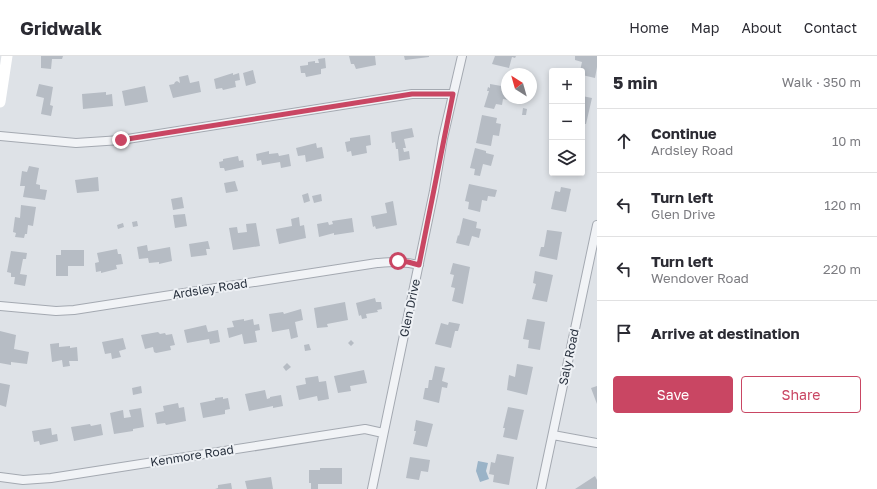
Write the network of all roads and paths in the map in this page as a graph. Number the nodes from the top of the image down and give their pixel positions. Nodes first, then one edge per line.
1 (7, 56) edge
2 (462, 56) edge
3 (453, 94) junction
4 (0, 102) edge
5 (0, 136) edge
6 (597, 225) edge
7 (419, 265) junction
8 (0, 306) edge
9 (383, 433) junction
10 (553, 435) junction
11 (597, 443) edge
12 (0, 477) edge
13 (372, 489) edge
14 (541, 489) edge

1 - 4 street
2 - 3 street, Glen Drive
3 - 5 street
3 - 7 street, Glen Drive
6 - 10 street, Saly Road
7 - 8 street, Ardsley Road
7 - 9 street, Glen Drive
9 - 12 street, Kenmore Road
9 - 13 street, Glen Drive
10 - 11 street
10 - 14 street, Saly Road

